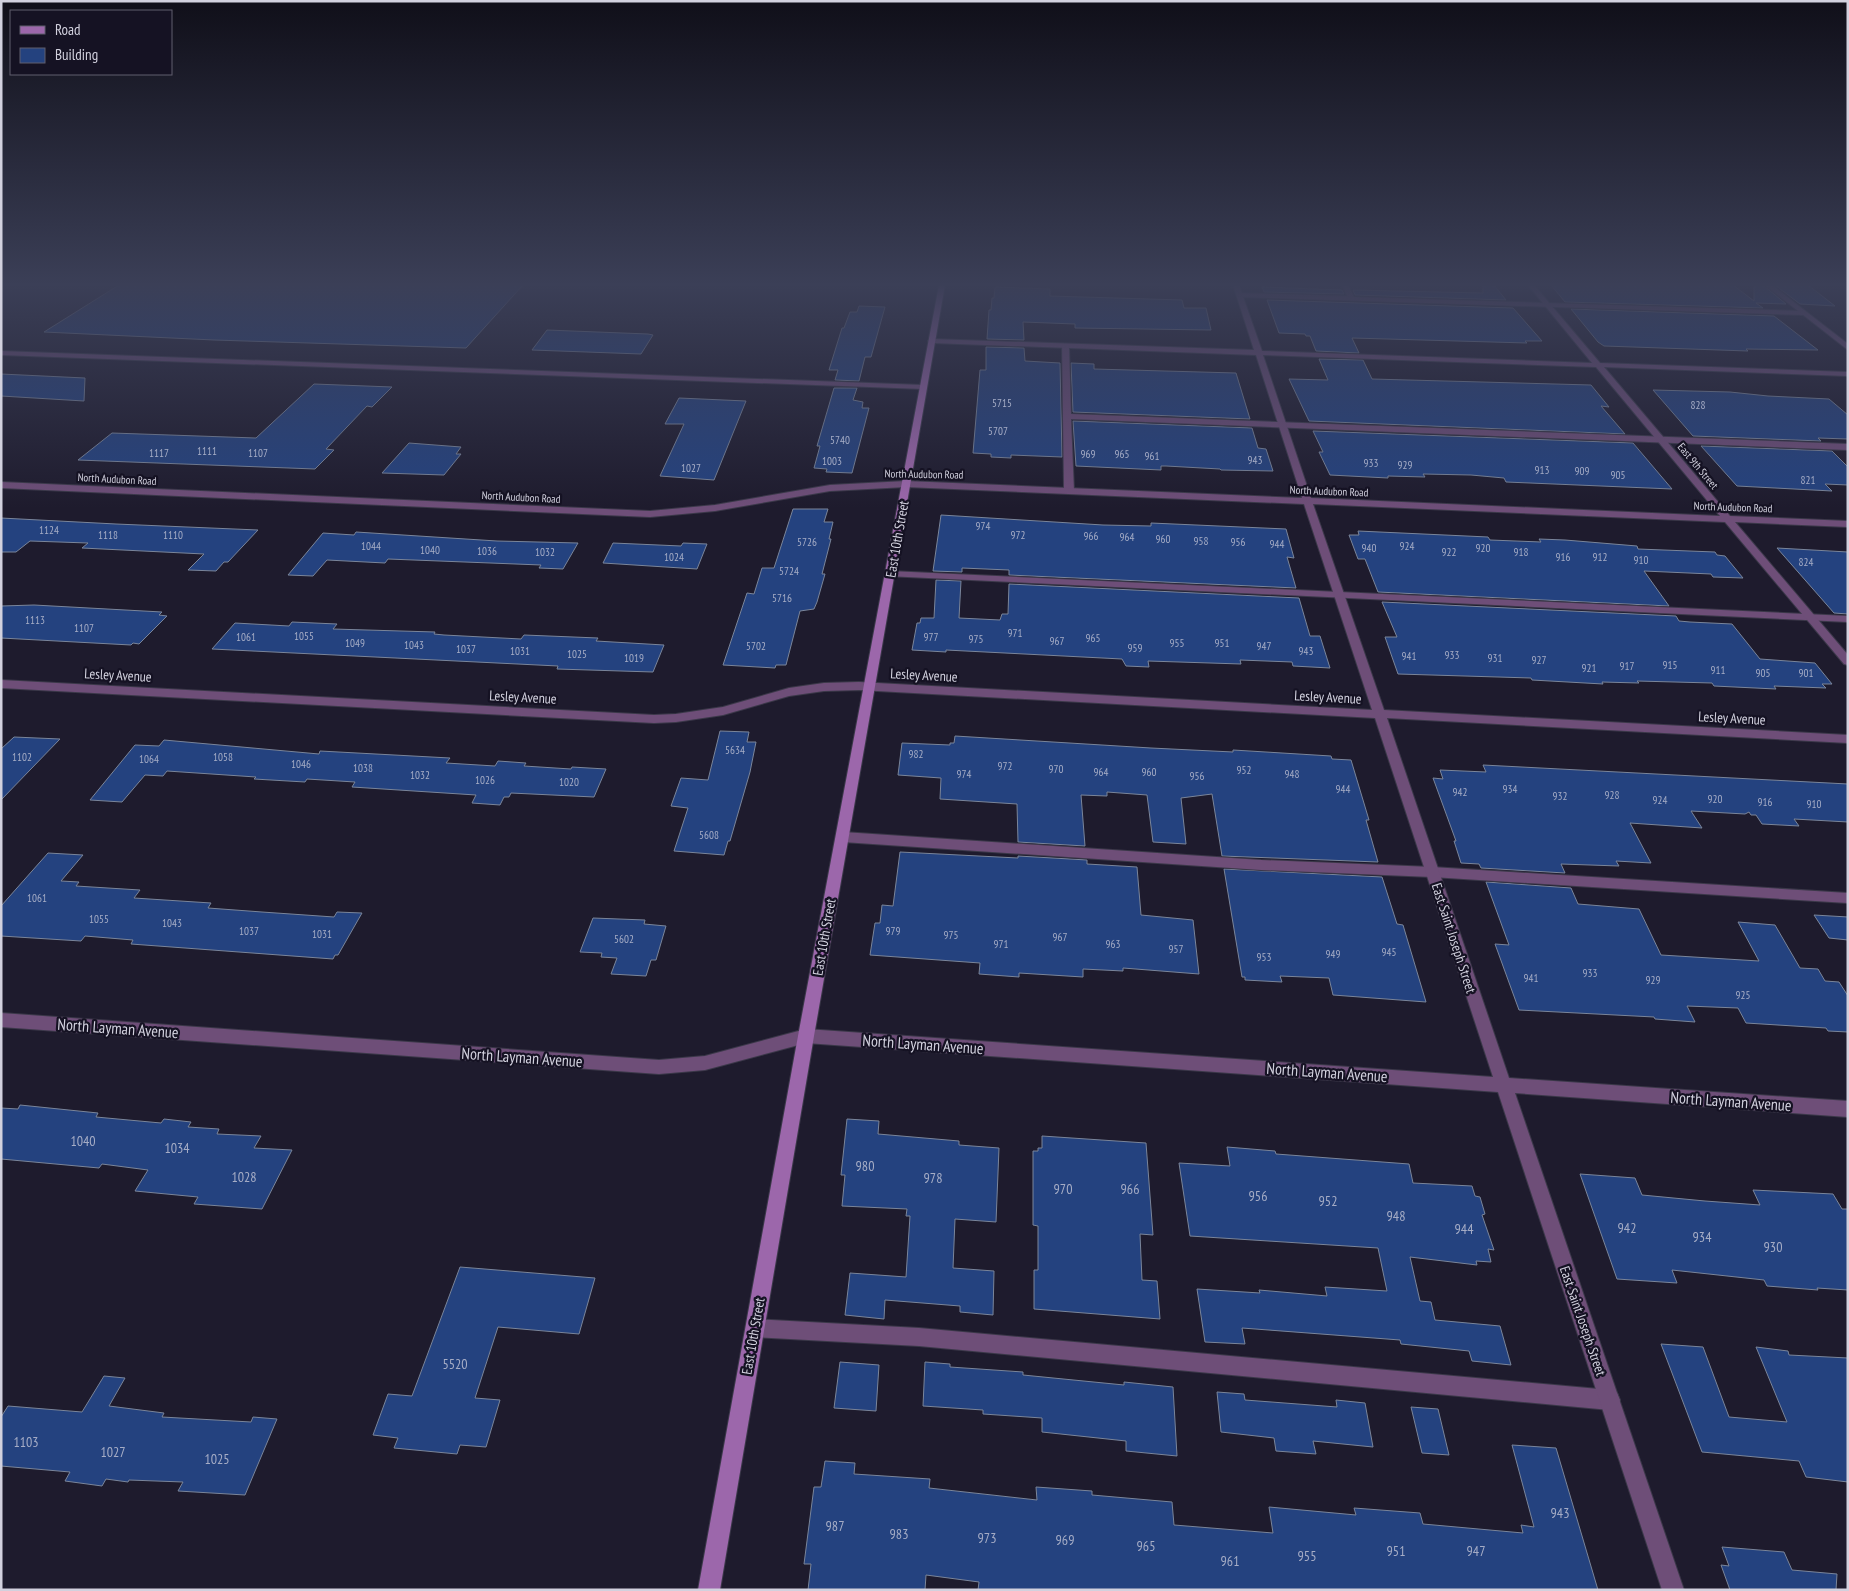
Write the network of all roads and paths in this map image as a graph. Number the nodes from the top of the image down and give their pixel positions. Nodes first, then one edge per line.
1 (170, 359) edge
2 (928, 359) edge
3 (1065, 359) edge
4 (1262, 359) edge
5 (1436, 359) edge
6 (1593, 359) edge
7 (1598, 365) junction
8 (1848, 374) edge
9 (923, 387) junction
10 (1067, 416) junction
11 (1283, 423) junction
12 (1660, 438) junction
13 (1848, 447) edge
14 (906, 484) junction
15 (1, 485) edge
16 (1069, 491) junction
17 (1309, 501) junction
18 (1727, 518) junction
19 (1848, 524) edge
20 (890, 574) junction
21 (1338, 595) junction
22 (1810, 618) junction
23 (1848, 620) edge
24 (1848, 662) edge
25 (1, 684) edge
26 (871, 687) junction
27 (1380, 715) junction
28 (1848, 739) edge
29 (843, 837) junction
30 (1432, 872) junction
31 (1848, 898) edge
32 (1, 1020) edge
33 (806, 1036) junction
34 (1503, 1085) junction
35 (1848, 1109) edge
36 (755, 1328) junction
37 (1610, 1400) junction
38 (709, 1590) edge
39 (1673, 1590) edge

1 - 9 street
2 - 9 main road, East 10th Street
3 - 10 street
4 - 11 street, East Saint Joseph Street
5 - 7 street
6 - 7 street, East 9th Street
7 - 8 street
7 - 12 street, East 9th Street
9 - 14 main road, East 10th Street
10 - 11 street
10 - 16 street
11 - 12 street
11 - 17 street, East Saint Joseph Street
12 - 13 street
12 - 18 street, East 9th Street
14 - 15 street, North Audubon Road
14 - 16 street, North Audubon Road
14 - 20 main road, East 10th Street
16 - 17 street, North Audubon Road
17 - 18 street, North Audubon Road
17 - 21 street, East Saint Joseph Street
18 - 19 street, North Audubon Road
18 - 22 street, East 9th Street
20 - 21 street
20 - 26 main road, East 10th Street
21 - 22 street
21 - 27 street, East Saint Joseph Street
22 - 23 street
22 - 24 street, East 9th Street
25 - 26 street, Lesley Avenue
26 - 27 street, Lesley Avenue
26 - 29 main road, East 10th Street
27 - 28 street, Lesley Avenue
27 - 30 street, East Saint Joseph Street
29 - 30 street
29 - 33 main road, East 10th Street
30 - 31 street
30 - 34 street, East Saint Joseph Street
32 - 33 street, North Layman Avenue
33 - 34 street, North Layman Avenue
33 - 36 main road, East 10th Street
34 - 35 street, North Layman Avenue
34 - 37 street, East Saint Joseph Street
36 - 37 street
36 - 38 main road, East 10th Street
37 - 39 street, East Saint Joseph Street

